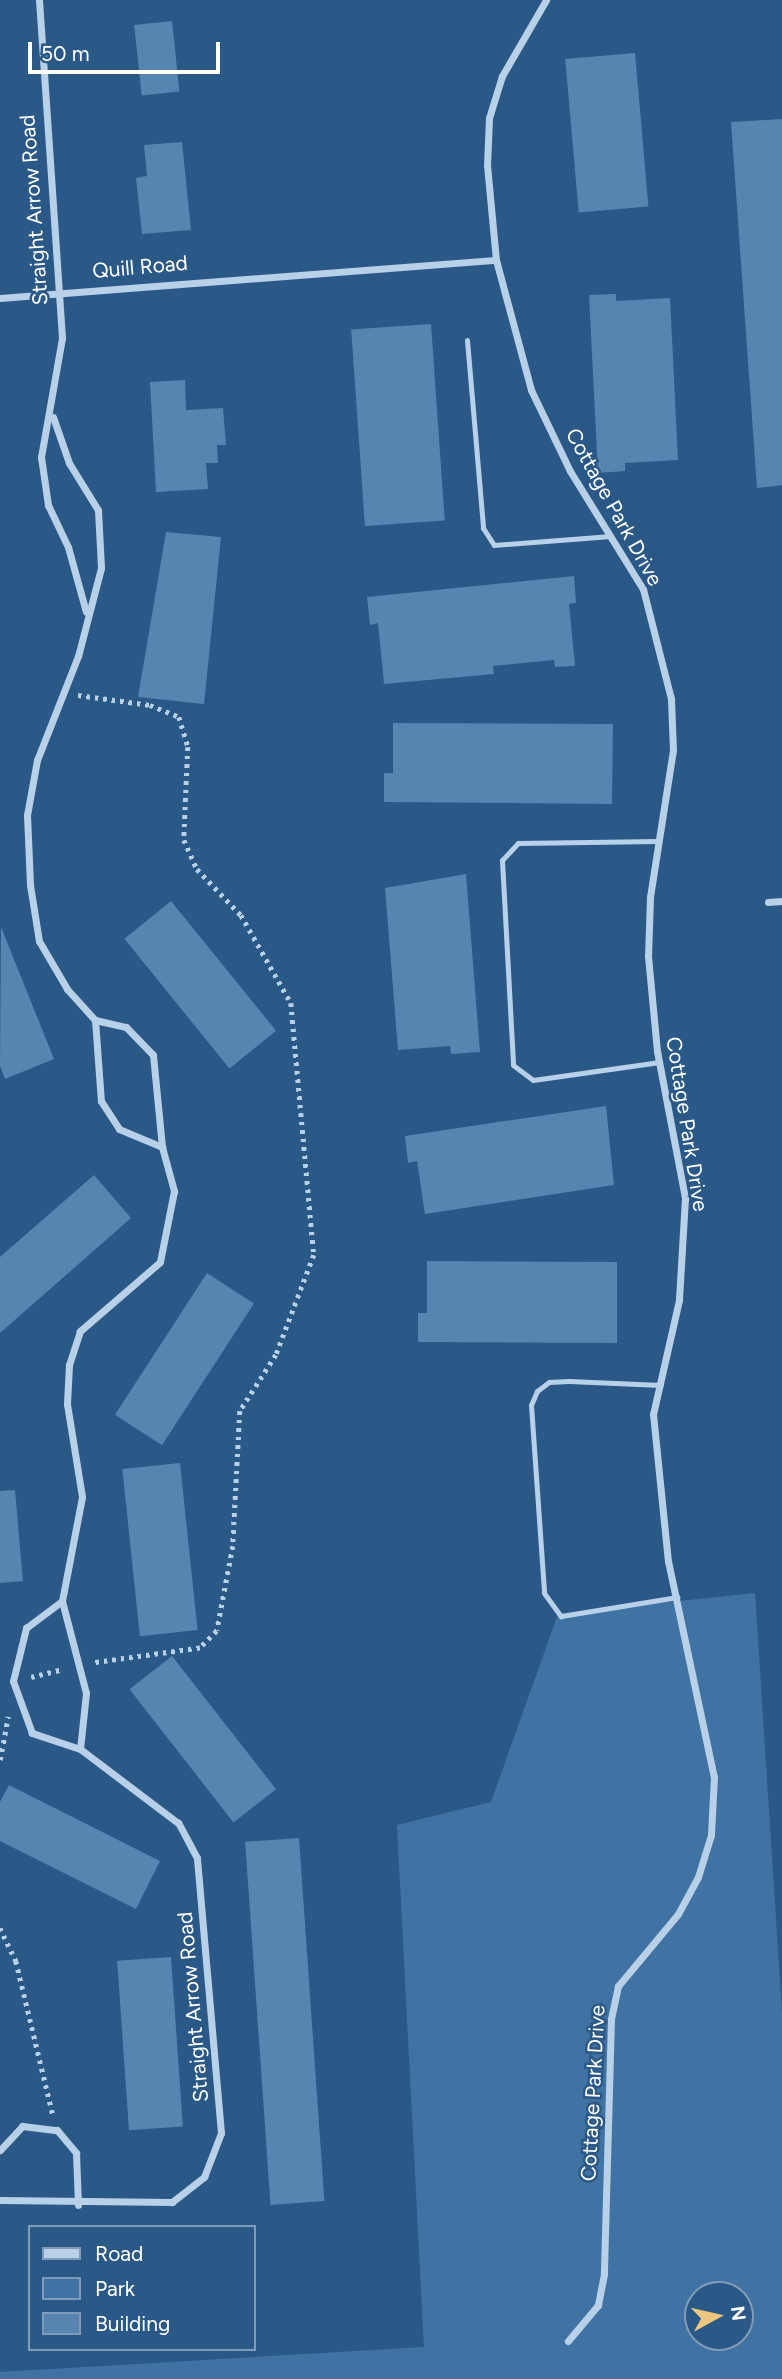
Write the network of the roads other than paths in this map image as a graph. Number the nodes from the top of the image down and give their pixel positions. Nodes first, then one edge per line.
1 (39, 0) edge
2 (546, 0) edge
3 (496, 260) junction
4 (56, 294) junction
5 (0, 298) edge
6 (467, 340) dead end
7 (52, 417) junction
8 (614, 536) junction
9 (86, 613) junction
10 (658, 841) junction
11 (782, 901) edge
12 (768, 902) dead end
13 (95, 1020) junction
14 (660, 1062) junction
15 (162, 1147) junction
16 (661, 1385) junction
17 (677, 1597) junction
18 (62, 1601) junction
19 (80, 1749) junction
20 (0, 2151) edge
21 (0, 2200) edge
22 (78, 2205) junction
23 (568, 2341) dead end

1 - 4 street, Straight Arrow Road
2 - 3 street, Cottage Park Drive
3 - 4 street, Quill Road
3 - 8 street, Cottage Park Drive
4 - 5 street, Quill Road
4 - 7 street, Straight Arrow Road
6 - 8 lane
7 - 9 street, Straight Arrow Road
7 - 9 street, Straight Arrow Road
8 - 10 street, Cottage Park Drive
9 - 13 street, Straight Arrow Road
10 - 14 street, Cottage Park Drive
10 - 14 lane
11 - 12 street
13 - 15 street
13 - 15 street
14 - 16 street, Cottage Park Drive
15 - 18 street
16 - 17 street, Cottage Park Drive
16 - 17 lane
17 - 23 street, Cottage Park Drive
18 - 19 street
18 - 19 street, Straight Arrow Road
19 - 22 street, Straight Arrow Road
20 - 22 street
21 - 22 street, Straight Arrow Road

